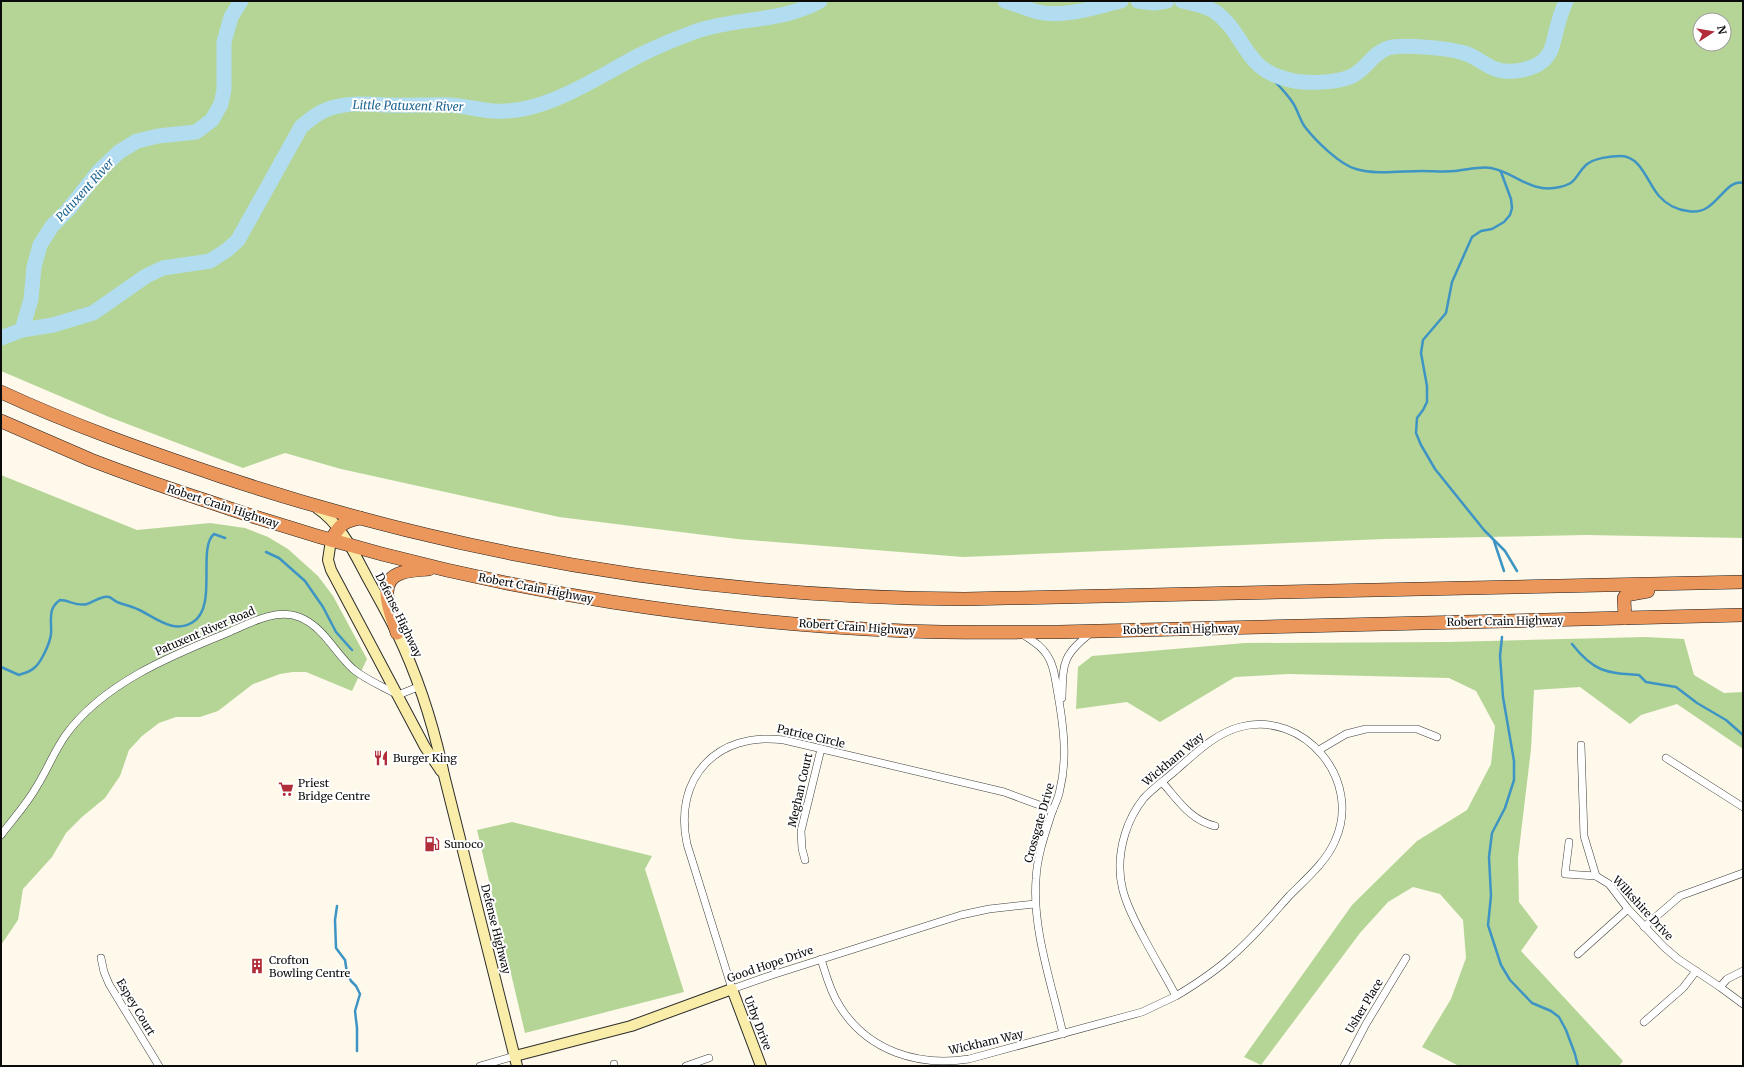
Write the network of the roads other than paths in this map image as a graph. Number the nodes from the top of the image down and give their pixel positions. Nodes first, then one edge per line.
1 (4, 393) edge
2 (1, 421) edge
3 (312, 505) junction
4 (360, 518) junction
5 (338, 527) junction
6 (331, 540) junction
7 (350, 546) junction
8 (436, 567) junction
9 (1707, 582) junction
10 (1743, 582) edge
11 (1743, 616) edge
12 (1625, 618) junction
13 (1093, 631) junction
14 (1020, 632) junction
15 (397, 633) junction
16 (418, 687) junction
17 (398, 695) junction
18 (1061, 711) junction
19 (1437, 737) dead end
20 (1581, 745) dead end
21 (821, 749) junction
22 (1319, 750) junction
23 (1666, 758) dead end
24 (444, 775) junction
25 (1162, 782) junction
26 (1743, 807) edge
27 (1053, 810) junction
28 (1215, 826) dead end
29 (1, 835) edge
30 (1569, 842) dead end
31 (805, 860) dead end
32 (1743, 873) edge
33 (1596, 876) junction
34 (1035, 904) junction
35 (1628, 909) junction
36 (1644, 927) junction
37 (1578, 954) dead end
38 (101, 958) dead end
39 (1406, 958) dead end
40 (821, 959) junction
41 (1743, 971) edge
42 (1696, 972) junction
43 (1720, 987) junction
44 (732, 989) junction
45 (1176, 996) junction
46 (1743, 1004) edge
47 (1644, 1022) dead end
48 (1063, 1034) junction
49 (709, 1058) dead end
50 (516, 1061) edge
51 (1346, 1065) edge
52 (159, 1066) edge
53 (480, 1066) edge
54 (686, 1066) edge
55 (761, 1066) edge

1 - 3 highway
2 - 6 highway, Robert Crain Highway
3 - 4 highway
3 - 5 main road, Defense Highway
4 - 5 highway
4 - 9 highway
5 - 6 highway
5 - 7 main road, Defense Highway
6 - 7 highway, Robert Crain Highway
6 - 17 main road, Defense Highway
7 - 8 highway, Robert Crain Highway
7 - 15 main road, Defense Highway
8 - 14 highway, Robert Crain Highway
8 - 15 highway
9 - 10 highway
9 - 12 highway
11 - 12 highway, Robert Crain Highway
12 - 13 highway, Robert Crain Highway
13 - 14 highway, Robert Crain Highway
13 - 18 street, Crossgate Drive
14 - 18 street, Crossgate Drive
15 - 16 main road, Defense Highway
16 - 17 street
16 - 24 main road, Defense Highway
17 - 24 main road, Defense Highway
17 - 29 street, Patuxent River Road
18 - 27 street, Crossgate Drive
19 - 22 street
20 - 33 street, Wilkshire Drive
21 - 27 street, Patrice Circle
21 - 31 street, Meghan Court
21 - 44 street, Patrice Circle
22 - 25 street, Wickham Way
22 - 45 street, Wickham Way
23 - 26 street
24 - 50 main road, Defense Highway
25 - 28 street
25 - 45 street, Wickham Way
27 - 34 street, Crossgate Drive
30 - 33 street
32 - 36 street
33 - 35 street, Wilkshire Drive
34 - 40 street, Good Hope Drive
34 - 48 street, Crossgate Drive
35 - 36 street, Wilkshire Drive
35 - 37 street
36 - 42 street, Wilkshire Drive
38 - 52 street, Espey Court
39 - 51 street, Usher Place
40 - 44 street, Good Hope Drive
40 - 48 street, Wickham Way
41 - 43 street
42 - 43 street, Wilkshire Drive
42 - 47 street
43 - 46 street, Wilkshire Drive
44 - 50 main road, Good Hope Drive
44 - 55 main road, Urby Drive
45 - 48 street, Wickham Way
49 - 54 street
50 - 53 street

